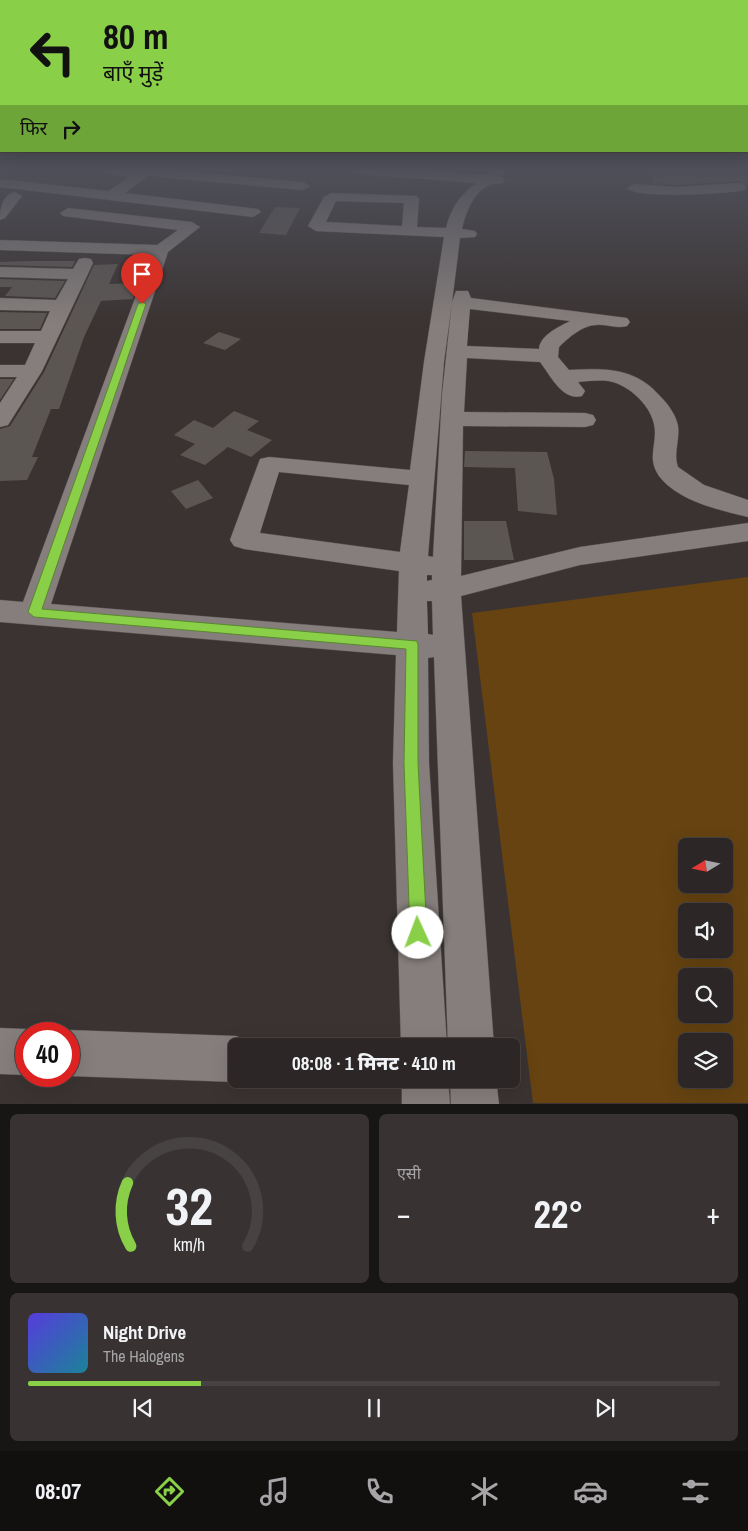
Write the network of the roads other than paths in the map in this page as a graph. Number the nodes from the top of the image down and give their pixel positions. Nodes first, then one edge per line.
1 (60, 222) edge
2 (120, 222) edge
3 (147, 222) edge
4 (318, 222) edge
5 (410, 222) edge
6 (469, 222) edge
7 (409, 230) junction
8 (461, 233) junction
9 (0, 246) edge
10 (161, 250) junction
11 (33, 253) junction
12 (87, 261) junction
13 (8, 273) edge
14 (456, 273) junction
15 (0, 291) edge
16 (461, 302) junction
17 (0, 304) edge
18 (62, 306) junction
19 (592, 318) junction
20 (620, 322) dead end
21 (0, 337) edge
22 (48, 337) junction
23 (457, 351) junction
24 (548, 356) junction
25 (0, 370) edge
26 (32, 371) junction
27 (0, 419) edge
28 (452, 419) junction
29 (585, 420) dead end
30 (422, 479) junction
31 (748, 510) edge
32 (748, 532) edge
33 (413, 578) junction
34 (446, 579) junction
35 (0, 611) edge
36 (34, 612) junction
37 (412, 645) junction
38 (448, 648) junction
39 (424, 1038) edge
40 (471, 1038) edge
41 (0, 1051) edge
42 (15, 1052) edge
43 (80, 1054) edge
44 (228, 1059) edge
45 (425, 1088) edge
46 (474, 1088) edge
47 (426, 1104) edge
48 (475, 1104) edge

1 - 11 street
2 - 12 street
3 - 10 street
4 - 7 street
5 - 7 street
6 - 8 street
7 - 8 street
8 - 14 street
9 - 11 street
10 - 12 street
10 - 36 street
11 - 12 street
11 - 13 street
12 - 13 street
12 - 18 street
13 - 15 street
14 - 16 street
14 - 30 street
16 - 19 street
16 - 23 street
17 - 18 street
18 - 22 street
19 - 20 street
19 - 24 street
21 - 22 street
22 - 26 street
23 - 24 street
23 - 28 street
24 - 31 street
25 - 26 street
26 - 27 street
28 - 29 street
28 - 34 street
30 - 33 street
30 - 33 street
32 - 34 street
33 - 34 street
33 - 37 street
34 - 38 street
35 - 36 street
36 - 37 street
37 - 38 street
37 - 39 street
38 - 40 street
41 - 42 street
43 - 44 street
45 - 47 street
46 - 48 street

